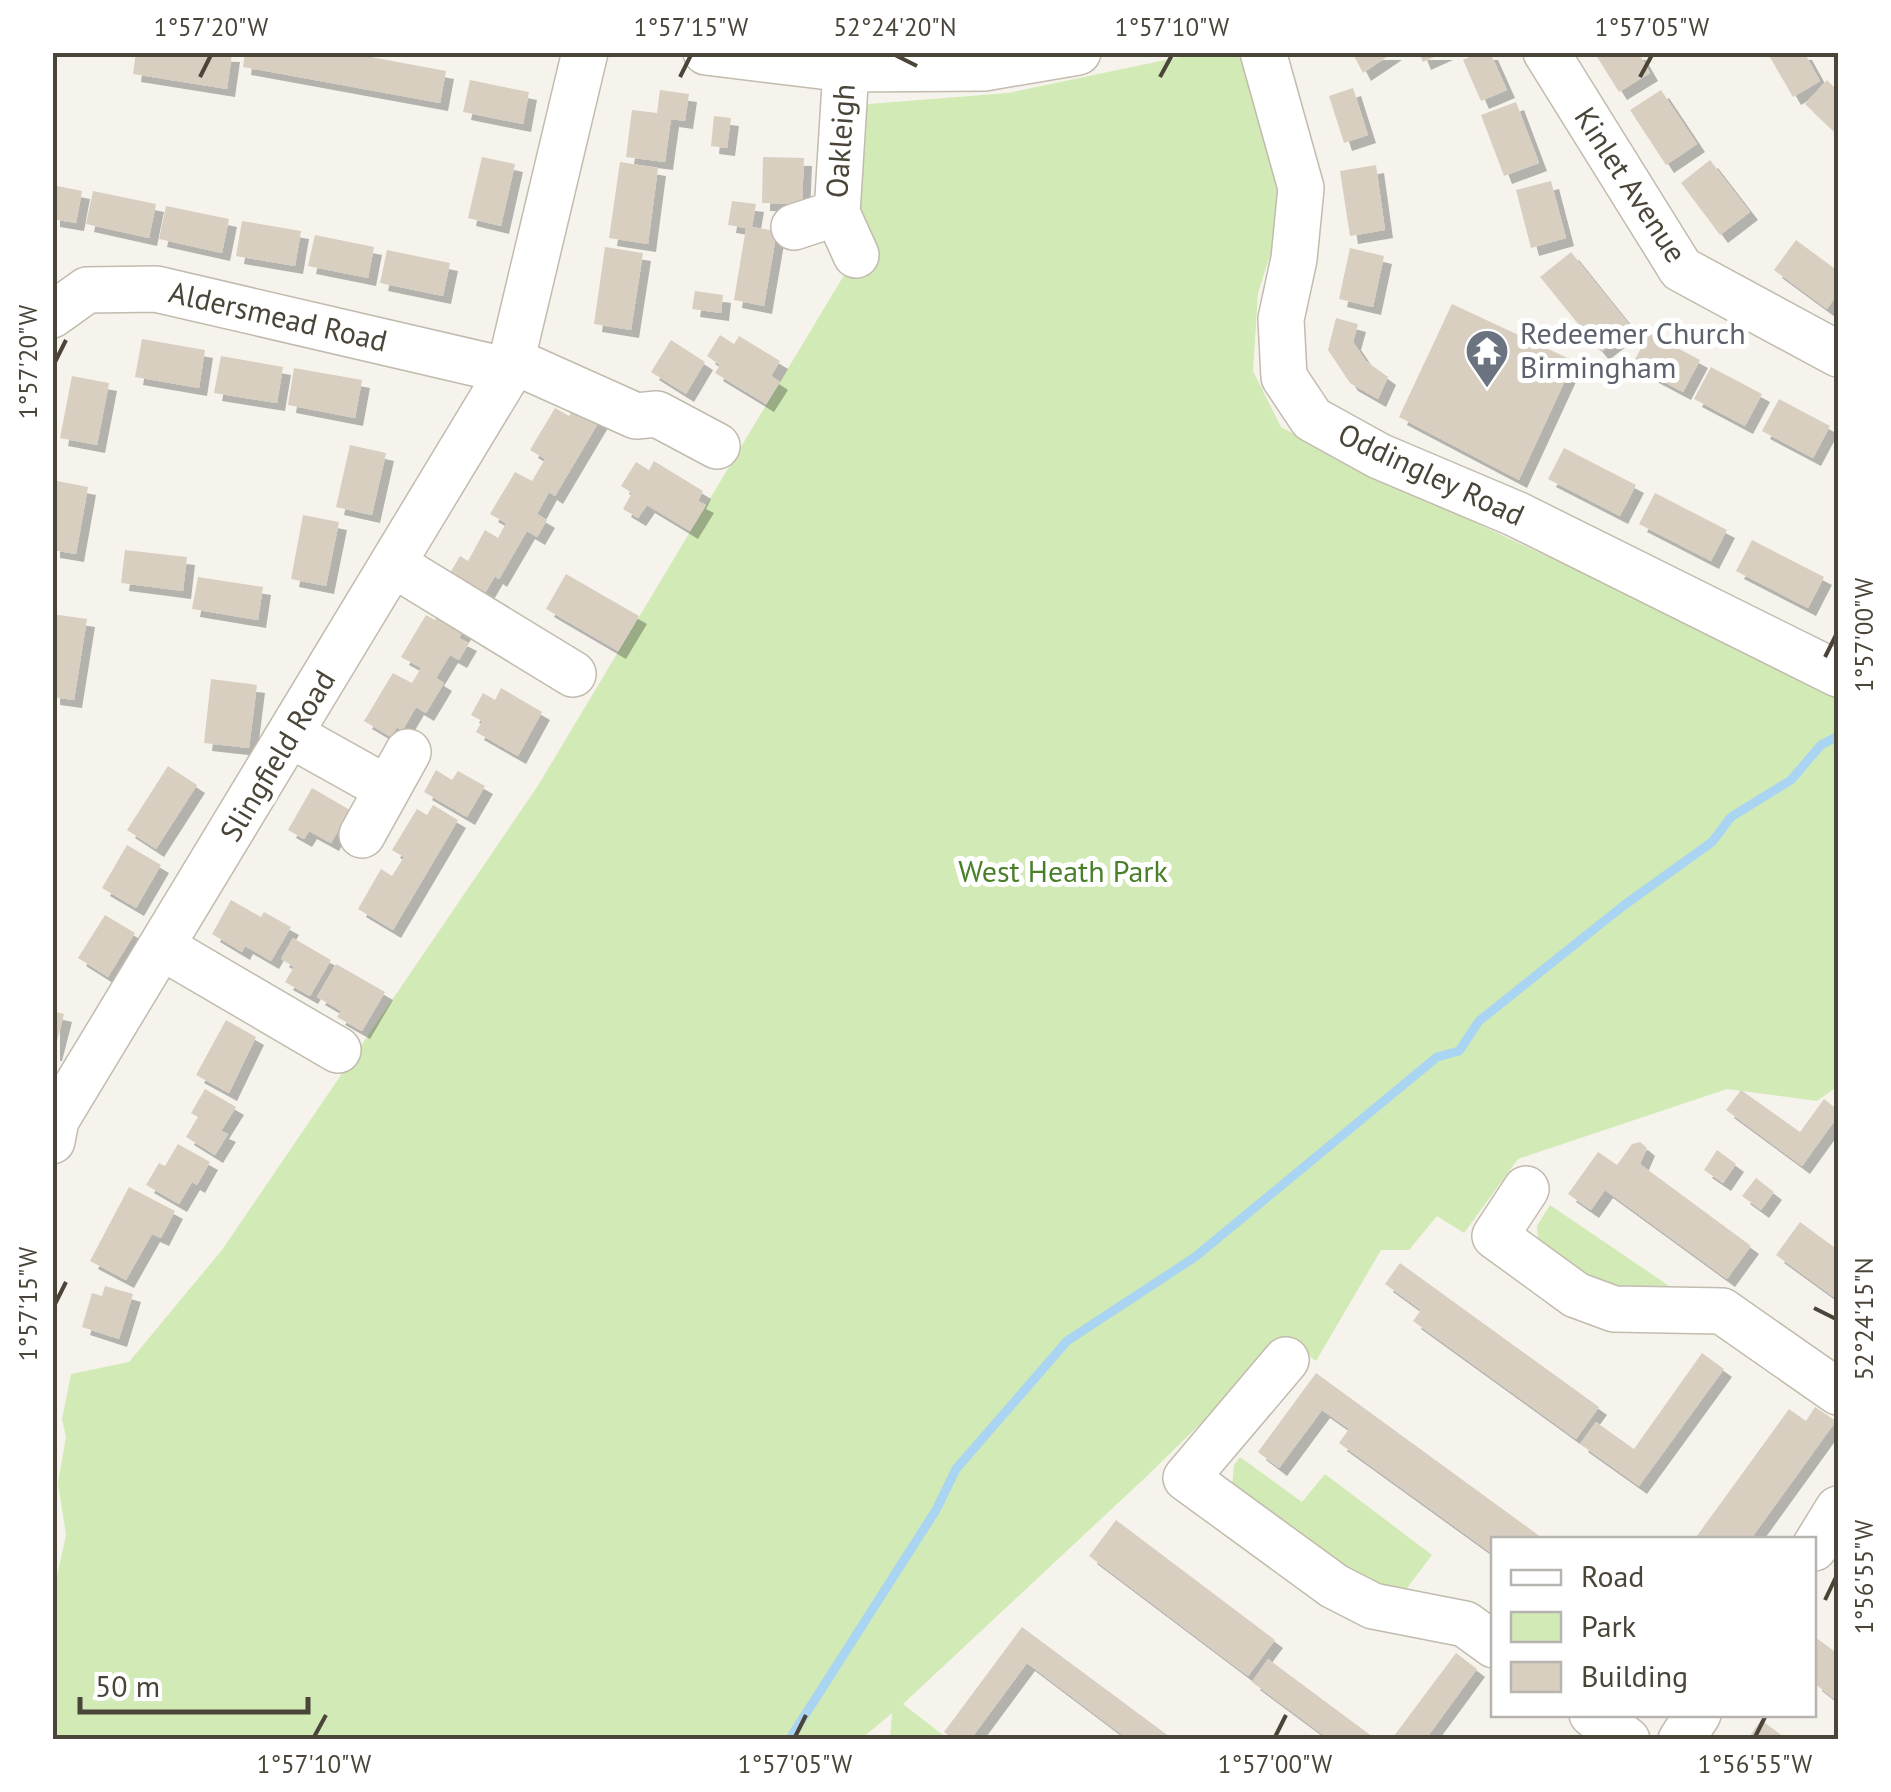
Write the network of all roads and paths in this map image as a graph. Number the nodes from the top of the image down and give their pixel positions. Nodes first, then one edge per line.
1 (585, 52) edge
2 (706, 52) edge
3 (1078, 52) edge
4 (1264, 52) edge
5 (1546, 52) edge
6 (846, 69) junction
7 (837, 213) junction
8 (794, 227) dead end
9 (856, 254) dead end
10 (52, 315) edge
11 (1838, 354) edge
12 (510, 366) junction
13 (716, 446) dead end
14 (394, 564) junction
15 (573, 674) dead end
16 (1838, 674) edge
17 (291, 736) junction
18 (362, 834) dead end
19 (162, 947) junction
20 (338, 1050) dead end
21 (54, 1127) edge
22 (1526, 1188) dead end
23 (1286, 1360) dead end
24 (1838, 1392) edge
25 (1491, 1642) edge
26 (1596, 1717) edge
27 (1696, 1717) edge
28 (1627, 1740) edge
29 (1681, 1740) edge

1 - 12 street, Slingfield Road
2 - 6 street
3 - 6 street
4 - 16 street, Oddingley Road
5 - 11 street, Kinlet Avenue
6 - 7 street, Oakleigh
7 - 8 street, Oakleigh
7 - 9 street, Oakleigh
10 - 12 street, Aldersmead Road
12 - 13 street
12 - 14 street, Slingfield Road
14 - 15 street
14 - 17 street, Slingfield Road
17 - 18 street
17 - 19 street, Slingfield Road
19 - 20 street
19 - 21 street, Slingfield Road
22 - 24 street
23 - 25 street
26 - 28 street
27 - 29 street

